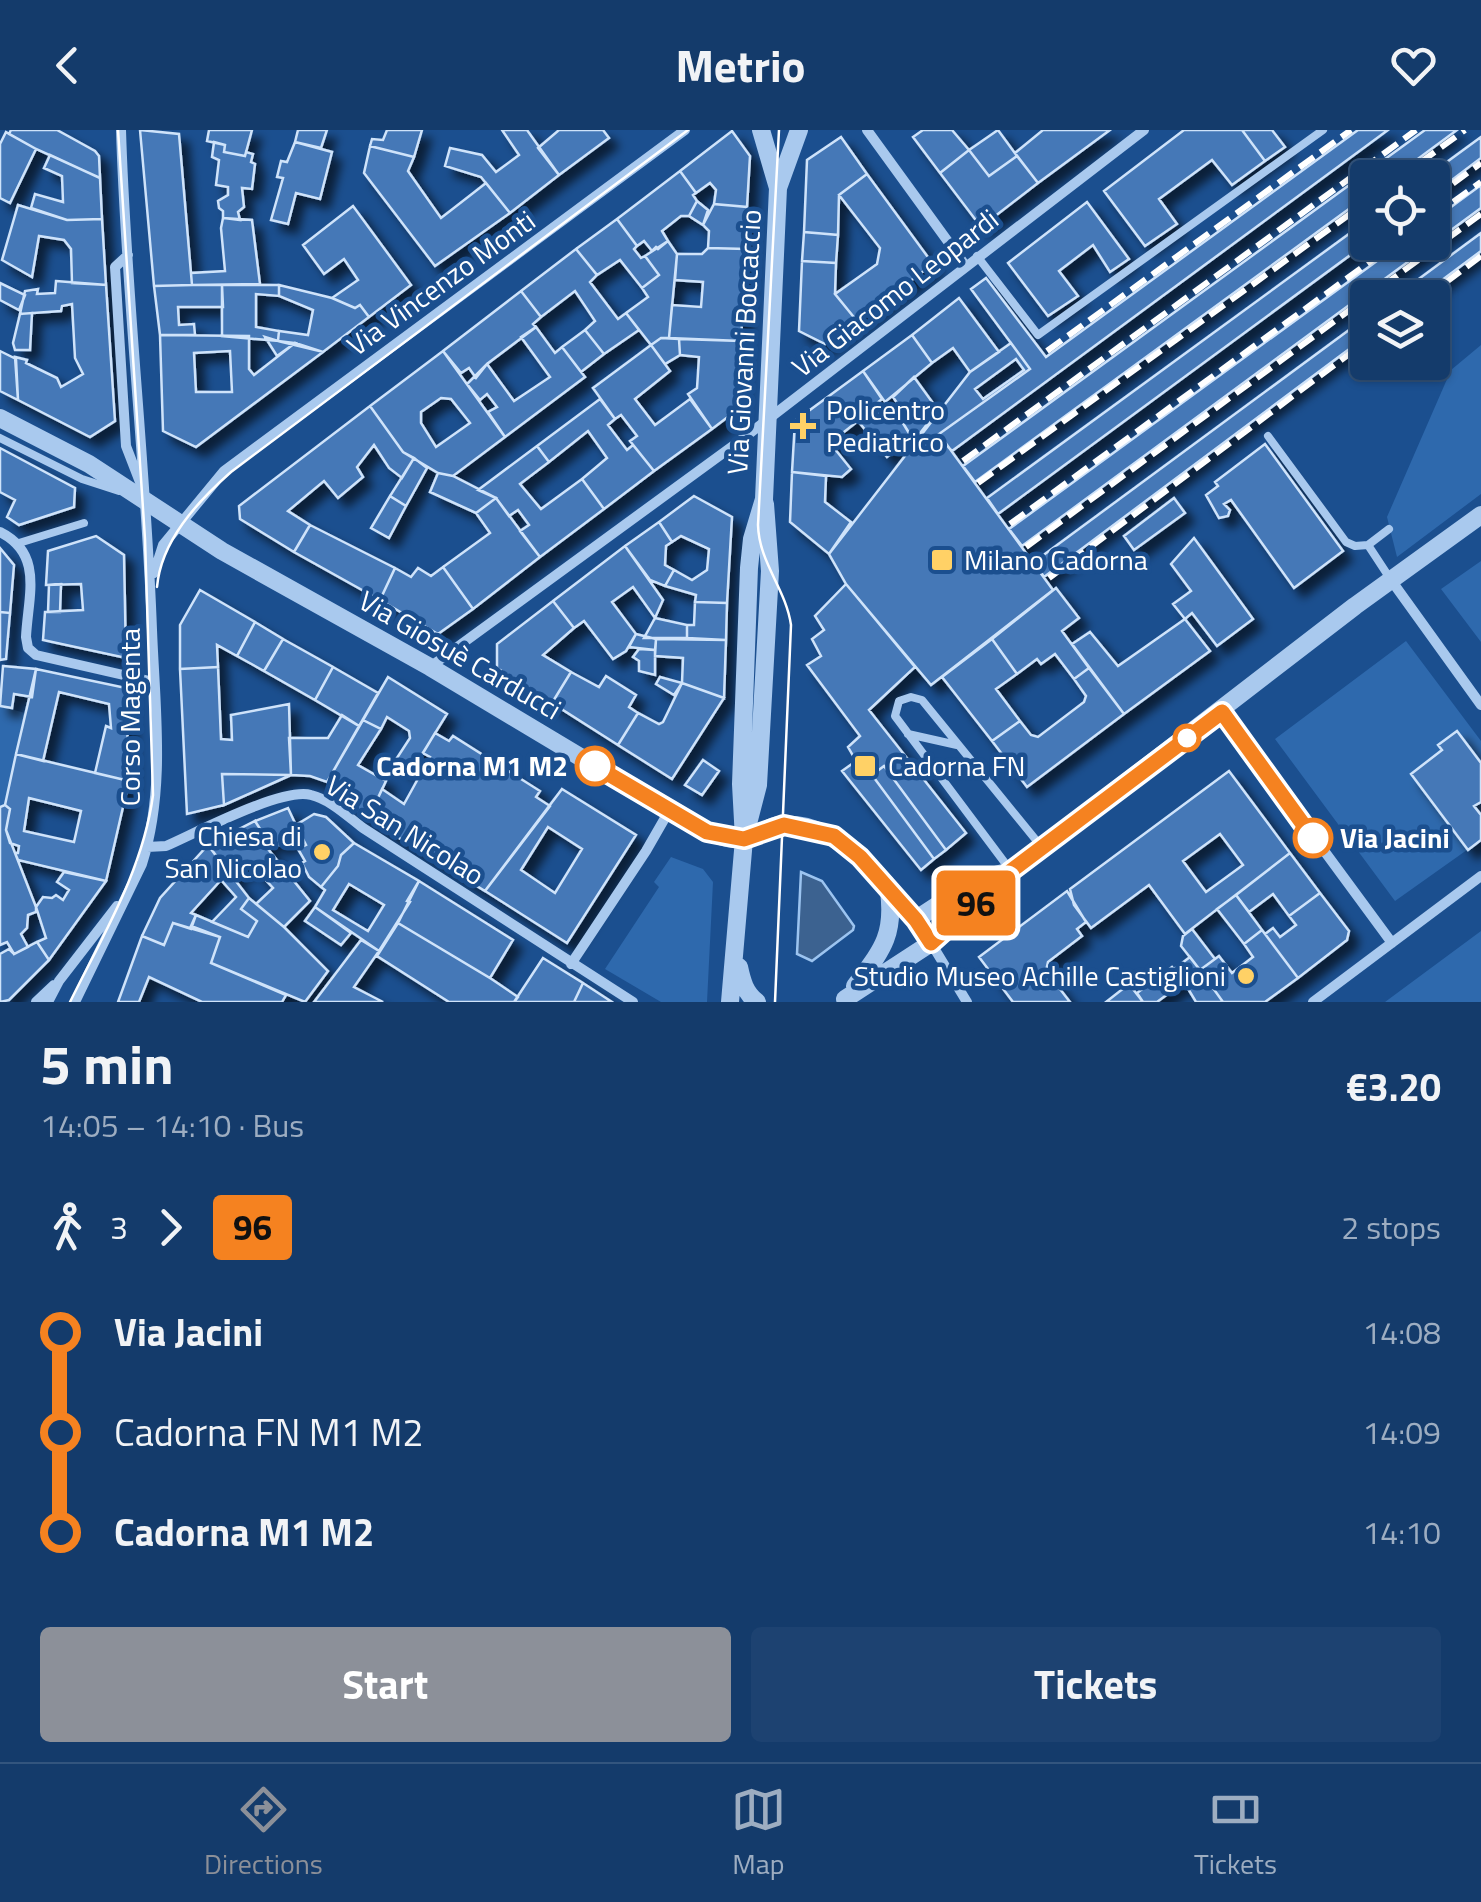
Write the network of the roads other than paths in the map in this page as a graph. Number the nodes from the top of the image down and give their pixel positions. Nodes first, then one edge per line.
1 (121, 130) edge
2 (685, 130) edge
3 (762, 130) edge
4 (799, 130) edge
5 (868, 130) edge
6 (1144, 130) edge
7 (1323, 130) edge
8 (778, 188) junction
9 (128, 255) junction
10 (977, 256) junction
11 (965, 265) junction
12 (768, 416) junction
13 (0, 418) edge
14 (1268, 436) dead end
15 (0, 438) edge
16 (148, 500) junction
17 (1481, 515) edge
18 (180, 522) junction
19 (84, 523) dead end
20 (1389, 528) dead end
21 (0, 532) edge
22 (19, 543) junction
23 (1368, 545) junction
24 (1391, 580) junction
25 (151, 595) junction
26 (430, 667) junction
27 (154, 682) junction
28 (1481, 705) edge
29 (1222, 712) junction
30 (908, 734) junction
31 (958, 746) junction
32 (669, 811) junction
33 (744, 839) junction
34 (147, 847) junction
35 (1042, 848) junction
36 (1011, 871) junction
37 (1481, 876) edge
38 (889, 891) junction
39 (128, 894) junction
40 (916, 920) junction
41 (738, 926) junction
42 (931, 943) junction
43 (1392, 943) junction
44 (572, 964) junction
45 (58, 981) junction
46 (844, 1000) edge
47 (36, 1002) edge
48 (48, 1002) edge
49 (74, 1002) edge
50 (634, 1002) edge
51 (730, 1002) edge
52 (757, 1002) edge
53 (967, 1002) edge
54 (1313, 1002) edge

1 - 9 street
2 - 18 street, Via Vincenzo Monti
3 - 8 street, Via Giovanni Boccaccio
4 - 8 street, Via Giovanni Boccaccio
5 - 11 street
6 - 10 street, Via Giacomo Leopardi
7 - 10 lane
8 - 12 street, Via Giovanni Boccaccio
9 - 16 street, Corso Magenta
9 - 16 street
10 - 11 street, Via Giacomo Leopardi
11 - 12 street, Via Giacomo Leopardi
12 - 26 street, Via Giacomo Leopardi
12 - 33 street, Via Giovanni Boccaccio
13 - 16 street
14 - 23 lane
15 - 16 lane
16 - 18 street, Via Giosuè Carducci
16 - 25 street, Corso Magenta
17 - 24 street
18 - 25 street, Via Vincenzo Monti
18 - 26 street, Via Giosuè Carducci
19 - 22 lane
20 - 23 lane
21 - 22 street
22 - 27 street
23 - 24 lane
24 - 28 street
24 - 29 street
25 - 27 street, Corso Magenta
26 - 32 street, Via Giosuè Carducci
27 - 34 street, Corso Magenta
29 - 35 street
29 - 43 street
30 - 31 lane
30 - 31 lane
30 - 36 lane
31 - 35 lane
32 - 33 street, Via Giosuè Carducci
32 - 44 street
33 - 38 street
33 - 41 street, Via Giovanni Boccaccio
34 - 39 street, Corso Magenta
34 - 44 street, Via San Nicolao
35 - 36 street
36 - 40 street
36 - 42 street
37 - 43 street
38 - 40 street
38 - 46 street
39 - 45 street, Corso Magenta
39 - 49 street, Corso Magenta
40 - 42 street
41 - 51 street
41 - 52 street
42 - 46 street
42 - 53 street
43 - 54 street
44 - 50 street
45 - 47 street
45 - 48 street, Corso Magenta

